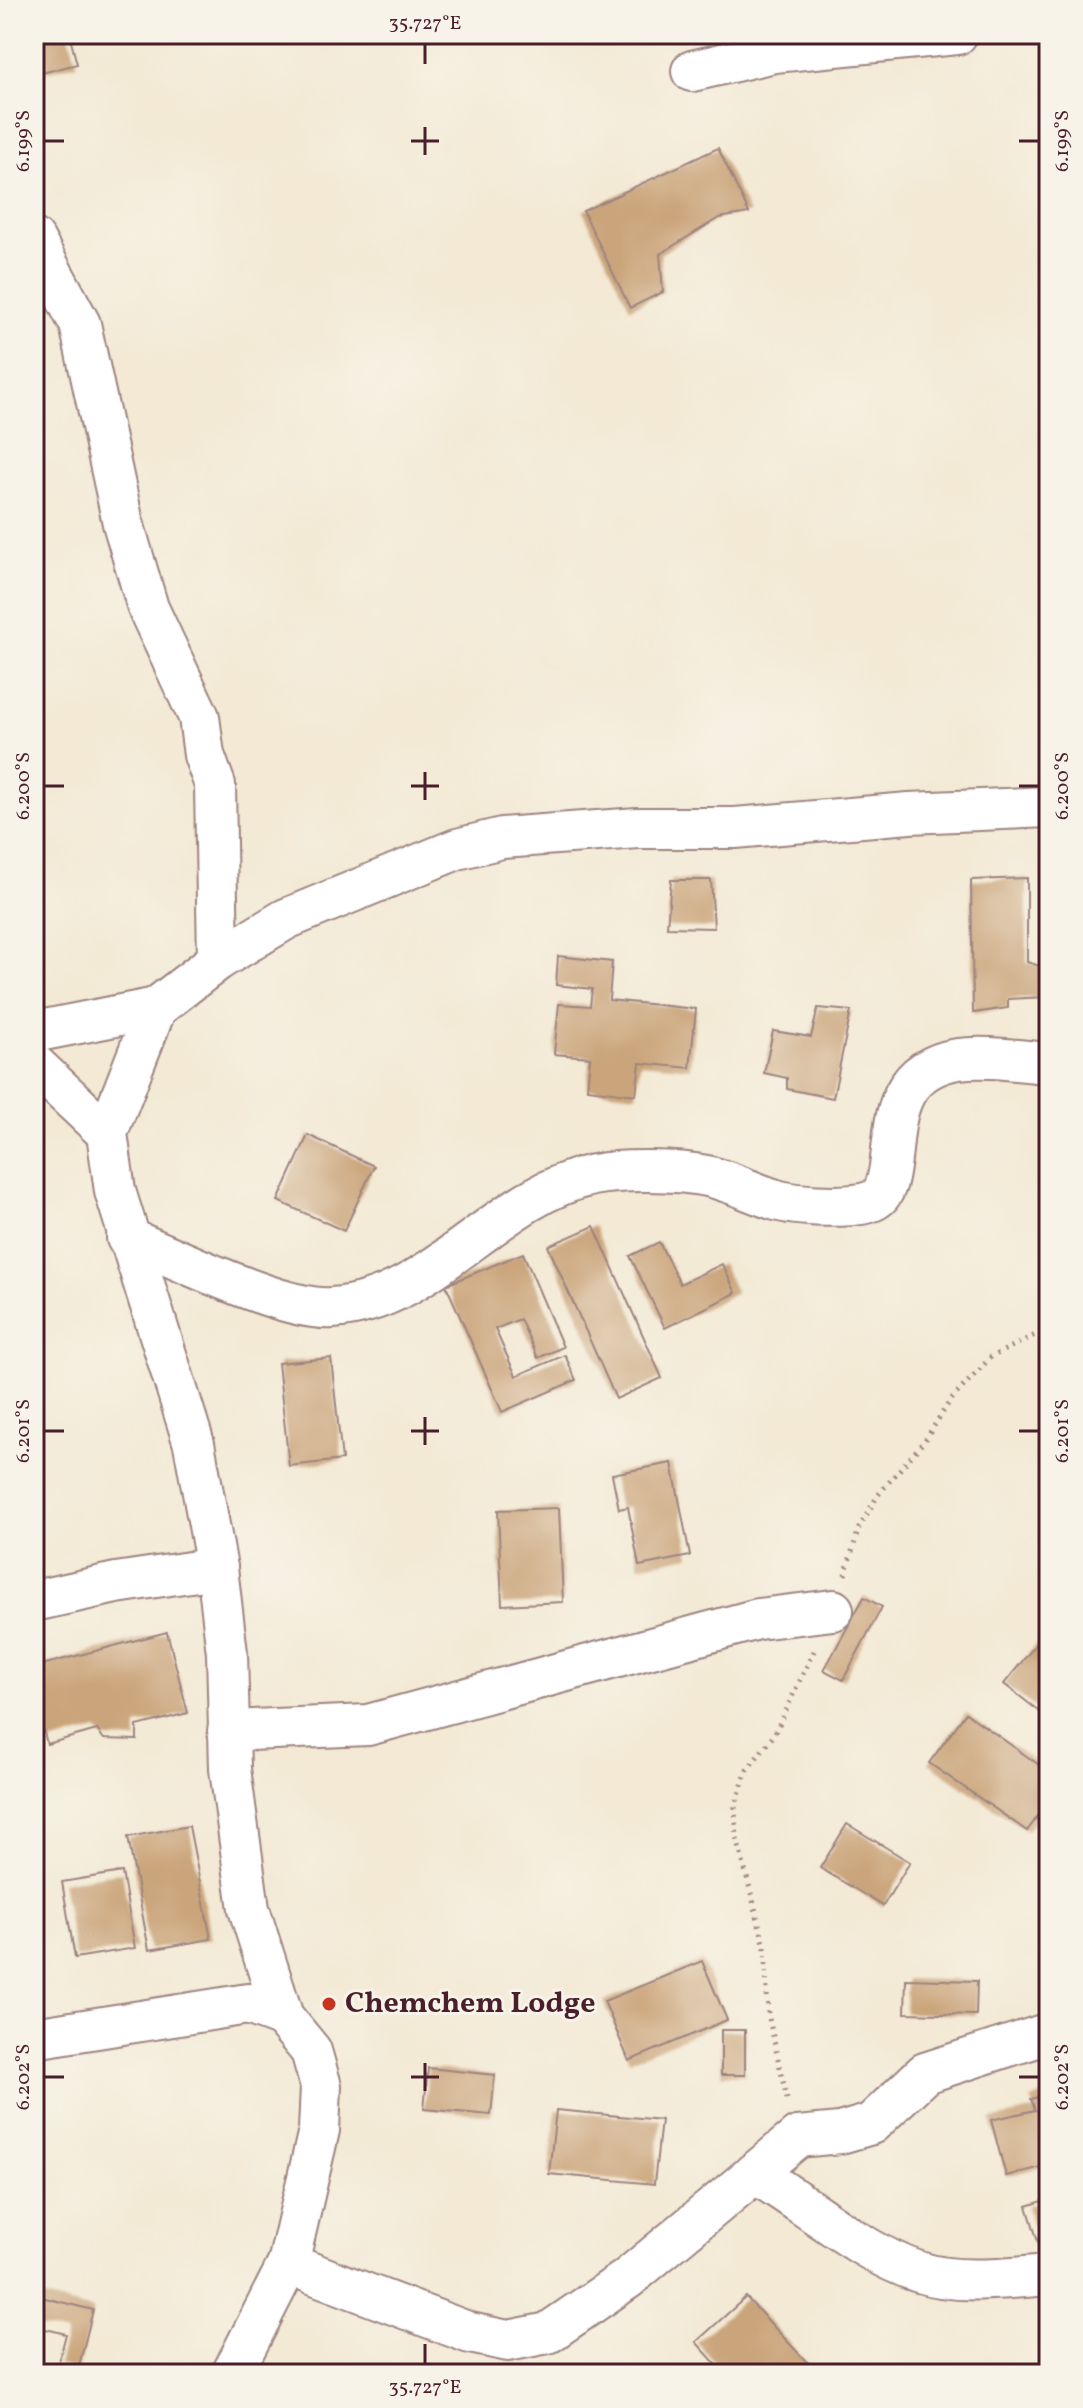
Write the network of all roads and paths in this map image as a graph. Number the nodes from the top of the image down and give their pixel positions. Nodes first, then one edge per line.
1 (957, 34) edge
2 (692, 71) dead end
3 (34, 239) edge
4 (1049, 807) edge
5 (218, 960) junction
6 (156, 1008) junction
7 (34, 1032) edge
8 (1049, 1063) edge
9 (34, 1064) edge
10 (107, 1133) junction
11 (127, 1238) junction
12 (1049, 1328) edge
13 (217, 1568) junction
14 (34, 1601) edge
15 (833, 1610) junction
16 (228, 1731) junction
17 (283, 2017) junction
18 (1049, 2033) edge
19 (34, 2038) edge
20 (798, 2137) junction
21 (754, 2173) junction
22 (288, 2264) junction
23 (1049, 2275) edge
24 (232, 2374) edge

1 - 2 street
3 - 5 street
4 - 5 street
5 - 6 street
6 - 7 street
6 - 10 street
8 - 11 street
9 - 10 street
10 - 11 street
11 - 13 street
12 - 15 path
13 - 14 street
13 - 16 street
15 - 16 street
15 - 20 path
16 - 17 street
17 - 19 street
17 - 22 street
18 - 20 street
20 - 21 street
21 - 22 street
21 - 23 street
22 - 24 street

